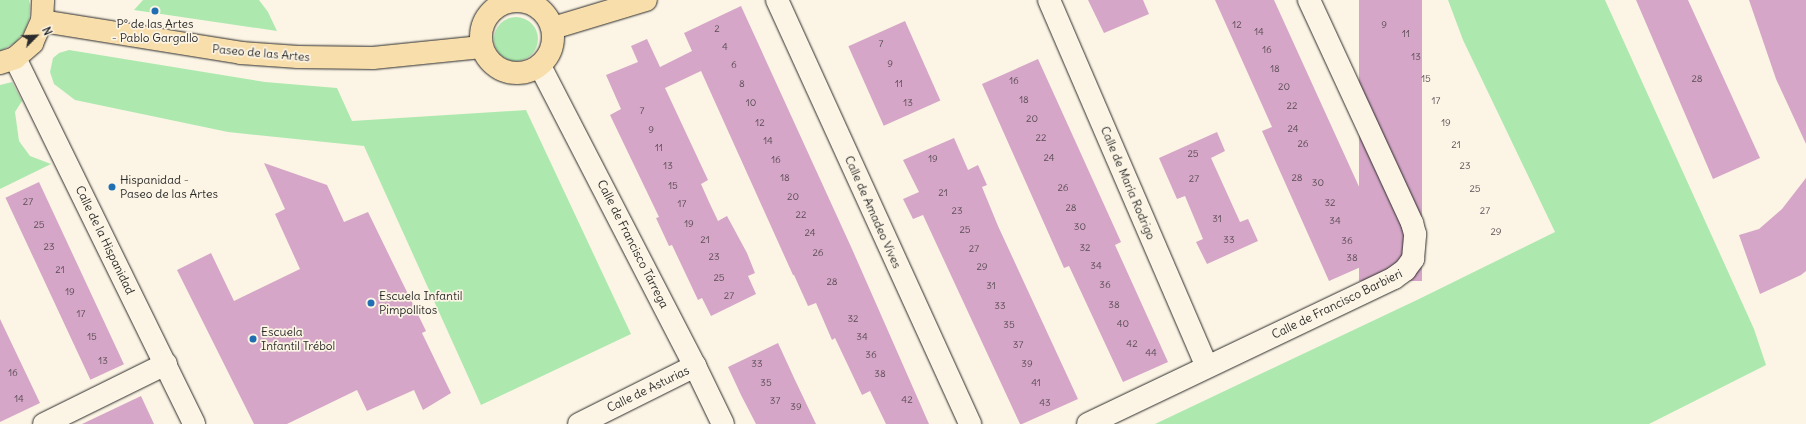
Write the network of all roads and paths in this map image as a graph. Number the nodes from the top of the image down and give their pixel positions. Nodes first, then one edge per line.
1 (646, 0) edge
2 (777, 0) edge
3 (1049, 0) edge
4 (1309, 0) edge
5 (43, 10) edge
6 (553, 28) junction
7 (481, 47) junction
8 (7, 60) edge
9 (540, 66) junction
10 (166, 364) junction
11 (695, 366) junction
12 (1207, 366) junction
13 (44, 424) edge
14 (194, 424) edge
15 (578, 424) edge
16 (722, 424) edge
17 (970, 424) edge
18 (1088, 424) edge

1 - 6 main road
2 - 17 street, Calle de Amadeo Vives
3 - 12 street, Calle de María Rodrigo
4 - 12 street, Calle de Francisco Barbieri
5 - 7 main road, Paseo de las Artes
5 - 8 main road
6 - 7 main road
6 - 9 main road
7 - 9 main road
8 - 10 street, Calle de la Hispanidad
9 - 11 street, Calle de Francisco Tárrega
10 - 13 street
10 - 14 street, Calle de la Hispanidad
11 - 15 street, Calle de Asturias
11 - 16 street, Calle de Francisco Tárrega
12 - 18 street, Calle de Francisco Barbieri

